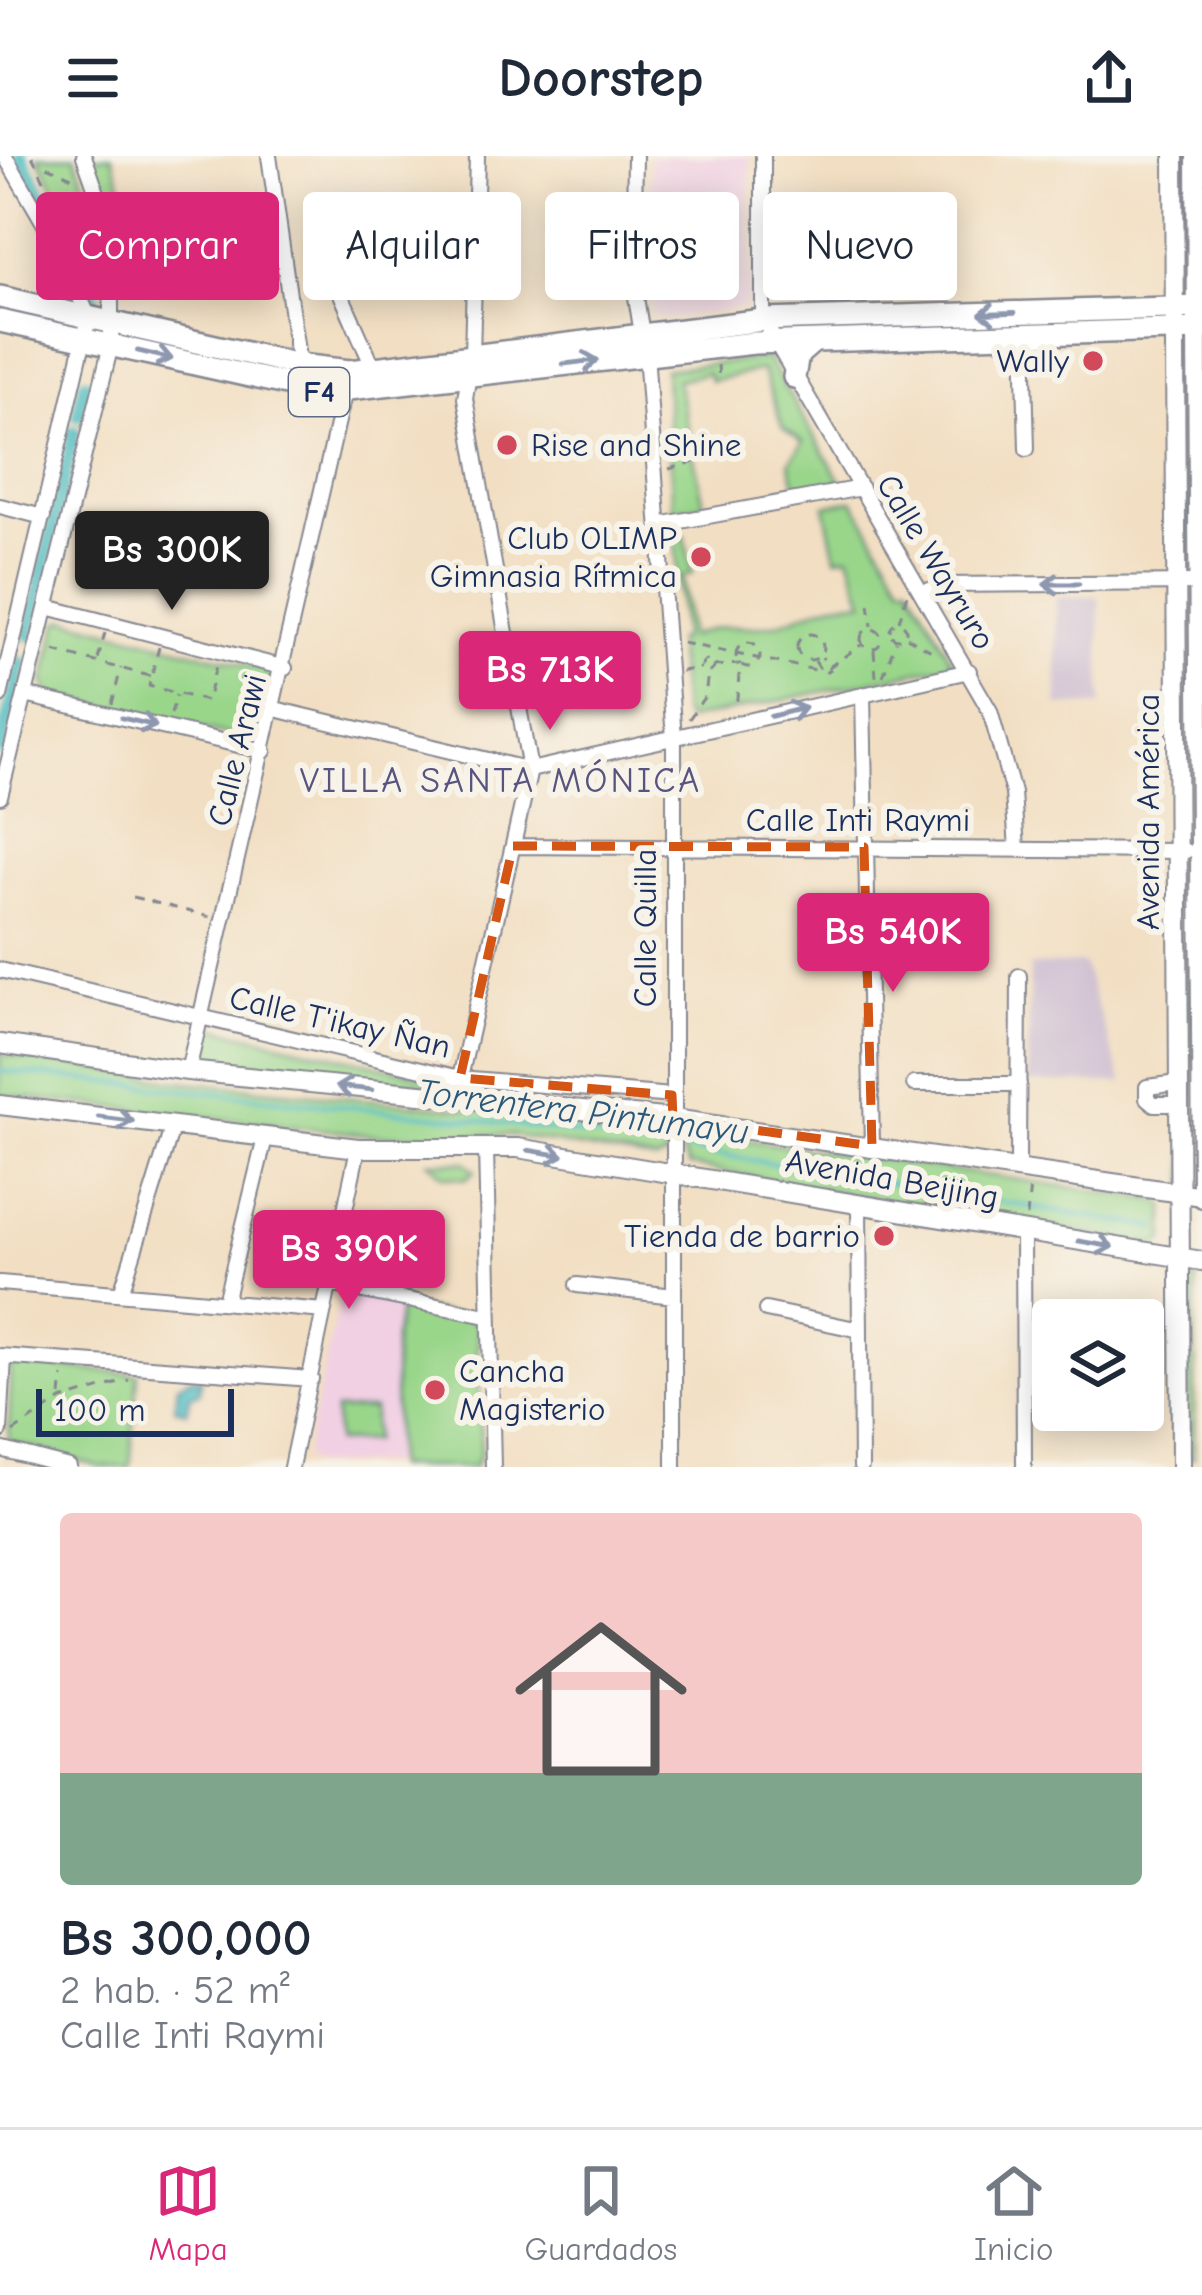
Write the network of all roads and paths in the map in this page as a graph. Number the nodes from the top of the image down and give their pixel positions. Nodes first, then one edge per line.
1 (5, 156) edge
2 (32, 156) edge
3 (84, 156) edge
4 (269, 156) edge
5 (477, 156) edge
6 (635, 156) edge
7 (763, 156) edge
8 (1174, 156) edge
9 (1196, 156) edge
10 (46, 166) dead end
11 (83, 183) dead end
12 (0, 297) edge
13 (344, 300) edge
14 (1191, 319) edge
15 (763, 320) junction
16 (0, 321) edge
17 (113, 322) junction
18 (87, 328) junction
19 (1024, 335) junction
20 (813, 342) junction
21 (774, 343) junction
22 (110, 345) junction
23 (640, 345) junction
24 (717, 357) dead end
25 (470, 367) junction
26 (78, 369) junction
27 (374, 369) junction
28 (103, 376) junction
29 (297, 376) junction
30 (794, 377) junction
31 (719, 379) dead end
32 (347, 381) junction
33 (65, 421) junction
34 (91, 427) junction
35 (1027, 449) dead end
36 (694, 462) dead end
37 (667, 470) dead end
38 (861, 488) junction
39 (0, 506) edge
40 (43, 517) junction
41 (659, 525) junction
42 (1193, 583) edge
43 (916, 591) junction
44 (869, 604) dead end
45 (47, 607) junction
46 (899, 622) junction
47 (872, 628) junction
48 (105, 632) dead end
49 (891, 634) junction
50 (881, 636) junction
51 (905, 636) junction
52 (896, 639) junction
53 (679, 642) dead end
54 (863, 644) junction
55 (6, 645) edge
56 (159, 645) dead end
57 (943, 646) dead end
58 (874, 649) junction
59 (54, 651) dead end
60 (36, 652) junction
61 (935, 653) junction
62 (736, 654) junction
63 (821, 655) junction
64 (759, 658) junction
65 (814, 659) junction
66 (217, 660) dead end
67 (98, 662) junction
68 (933, 663) dead end
69 (740, 664) junction
70 (715, 666) junction
71 (122, 668) junction
72 (285, 668) junction
73 (702, 668) junction
74 (681, 670) dead end
75 (825, 670) junction
76 (969, 671) junction
77 (708, 673) junction
78 (152, 676) junction
79 (832, 689) dead end
80 (176, 693) junction
81 (863, 694) junction
82 (26, 695) junction
83 (0, 696) edge
84 (112, 706) dead end
85 (275, 709) junction
86 (735, 711) dead end
87 (689, 719) dead end
88 (170, 720) dead end
89 (1177, 730) junction
90 (1200, 730) edge
91 (674, 739) junction
92 (264, 751) junction
93 (530, 770) junction
94 (0, 796) edge
95 (513, 846) junction
96 (671, 846) junction
97 (864, 847) junction
98 (1017, 849) junction
99 (1178, 850) junction
100 (1200, 851) edge
101 (134, 897) dead end
102 (223, 920) junction
103 (0, 970) edge
104 (1019, 976) dead end
105 (200, 1017) junction
106 (0, 1044) edge
107 (188, 1071) junction
108 (460, 1078) junction
109 (1178, 1083) junction
110 (914, 1084) dead end
111 (1019, 1084) junction
112 (1202, 1084) edge
113 (672, 1096) junction
114 (1178, 1104) junction
115 (0, 1106) edge
116 (673, 1119) junction
117 (173, 1125) junction
118 (265, 1138) junction
119 (358, 1148) junction
120 (486, 1148) junction
121 (874, 1155) junction
122 (673, 1156) junction
123 (1024, 1175) junction
124 (1178, 1192) junction
125 (865, 1196) junction
126 (1202, 1197) edge
127 (1027, 1209) dead end
128 (1023, 1232) junction
129 (1178, 1258) junction
130 (1202, 1261) edge
131 (0, 1282) edge
132 (329, 1284) junction
133 (577, 1285) dead end
134 (121, 1293) junction
135 (674, 1296) junction
136 (225, 1302) junction
137 (766, 1310) dead end
138 (324, 1311) junction
139 (487, 1316) junction
140 (860, 1330) junction
141 (2, 1356) edge
142 (64, 1368) dead end
143 (137, 1372) junction
144 (310, 1379) junction
145 (61, 1400) junction
146 (3, 1438) edge
147 (69, 1467) edge
148 (291, 1467) edge
149 (493, 1467) edge
150 (674, 1467) edge
151 (861, 1467) edge
152 (1024, 1467) edge
153 (1181, 1467) edge

1 - 18 street
2 - 17 path
3 - 17 street
4 - 29 street
5 - 25 street
6 - 23 street, Calle Quilla
7 - 15 street
8 - 14 main road, Avenida América
9 - 14 main road, Avenida América
10 - 11 path
12 - 18 highway, F4
13 - 27 street
14 -> 15 highway, F4
14 - 19 highway, F4
14 - 42 main road, Avenida América
15 - 21 street, Calle Wayruro
15 - 23 highway, F4
16 - 18 highway, F4
17 - 18 highway, F4
17 - 22 street
17 - 29 highway, F4
18 - 22 highway, F4
18 - 26 street
19 - 20 highway, F4
19 - 35 street
20 - 21 highway, F4
20 - 30 highway
21 - 23 highway, F4
21 - 30 street, Calle Wayruro
22 - 28 street
22 -> 29 highway, F4
23 - 25 highway, F4
23 - 41 street, Calle Quilla
24 - 31 path
25 - 27 highway, F4
25 - 32 highway, F4
25 - 93 street
26 - 28 street
26 - 33 street
27 - 32 highway, F4
28 - 34 street
29 - 32 highway, F4
30 - 38 street, Calle Wayruro
32 - 72 street, Calle Arawi
33 - 34 street
33 - 40 street
34 - 45 street
36 - 37 path
38 - 41 street
38 - 43 street, Calle Wayruro
39 - 40 street
40 - 55 street
41 - 91 street, Calle Quilla
42 -> 43 street
42 - 89 main road, Avenida América
42 - 90 main road, Avenida América
43 - 46 path
43 - 76 street, Calle Wayruro
44 - 47 path
45 - 60 street
45 - 72 street
46 - 49 path
46 - 51 path
47 - 50 path
47 - 54 path
48 - 67 path
49 - 50 path
49 - 52 path
50 - 58 path
51 - 52 path
51 - 61 path
52 - 58 path
53 - 62 path
54 - 58 path
54 - 75 path
55 - 60 street
55 - 83 street
56 - 78 path
57 - 61 path
59 - 67 path
60 - 82 street
61 - 68 path
62 - 64 path
62 - 64 path
62 - 69 path
63 - 65 path
63 - 65 path
63 - 75 path
64 - 69 path
64 - 75 path
65 - 75 path
66 - 80 path
67 - 71 path
69 - 70 path
69 - 86 path
70 - 73 path
70 - 77 path
71 - 78 path
71 - 84 path
72 - 85 street, Calle Arawi
73 - 74 path
73 - 77 path
75 - 79 path
76 - 81 street
76 - 98 street, Calle Wayruro
77 - 87 path
78 - 80 path
80 - 88 path
91 -> 81 street
81 - 97 street
82 -> 92 street
82 - 94 street
85 - 92 street, Calle Arawi
85 - 93 street
89 - 90 street
89 - 99 main road, Avenida América
90 - 100 main road, Avenida América
91 - 93 street
91 - 96 street, Calle Quilla
92 - 102 street, Calle Arawi
93 - 95 street
95 - 96 street, Calle Inti Raymi
95 - 108 street
96 - 97 street, Calle Inti Raymi
96 - 113 street, Calle Quilla
97 - 98 street, Calle Inti Raymi
97 - 121 street
98 - 99 street, Calle Inti Raymi
99 - 100 street, Calle Inti Raymi
99 - 109 main road, Avenida América
100 - 112 main road, Avenida América
101 - 102 path
102 - 105 street, Calle Arawi
103 - 105 street, Calle T'ikay Ñan
104 - 111 street
105 - 107 street, Calle Arawi
105 - 108 street, Calle T'ikay Ñan
106 - 107 main road, Avenida Beijing
116 -> 107 main road, Avenida Beijing
108 - 113 street, Calle T'ikay Ñan
109 - 114 main road, Avenida América
109 - 114 street
110 - 111 street
111 - 123 street
112 - 126 main road, Avenida América
113 - 116 street, Calle Quilla
114 - 124 main road, Avenida América
115 -> 117 main road, Avenida Beijing
116 - 121 main road, Avenida Beijing
116 - 122 street, Calle Quilla
117 - 118 main road, Avenida Beijing
117 - 134 street
118 - 119 main road, Avenida Beijing
118 - 136 street
119 - 120 main road, Avenida Beijing
119 - 132 street
120 -> 122 main road, Avenida Beijing
120 - 139 street
121 - 123 main road, Avenida Beijing
121 - 125 path
122 - 125 main road, Avenida Beijing
122 - 135 street, Calle Quilla
123 - 124 main road, Avenida Beijing
123 - 127 path
124 - 126 main road, Avenida Beijing
124 - 129 main road, Avenida América
125 - 128 main road, Avenida Beijing
125 - 140 street
128 -> 129 main road, Avenida Beijing
128 - 152 street
129 - 130 main road, Avenida Beijing
129 - 153 main road, Avenida América
131 - 134 street
132 - 138 street
132 - 139 street
133 - 135 street
134 - 136 street
135 - 150 street, Calle Quilla
136 - 138 street
137 - 140 street
138 - 144 street
139 - 149 street
140 - 151 street
141 - 143 street
141 - 146 street
142 - 145 path
143 - 144 street
143 - 145 path
144 - 148 street
145 - 146 path
146 - 147 street

